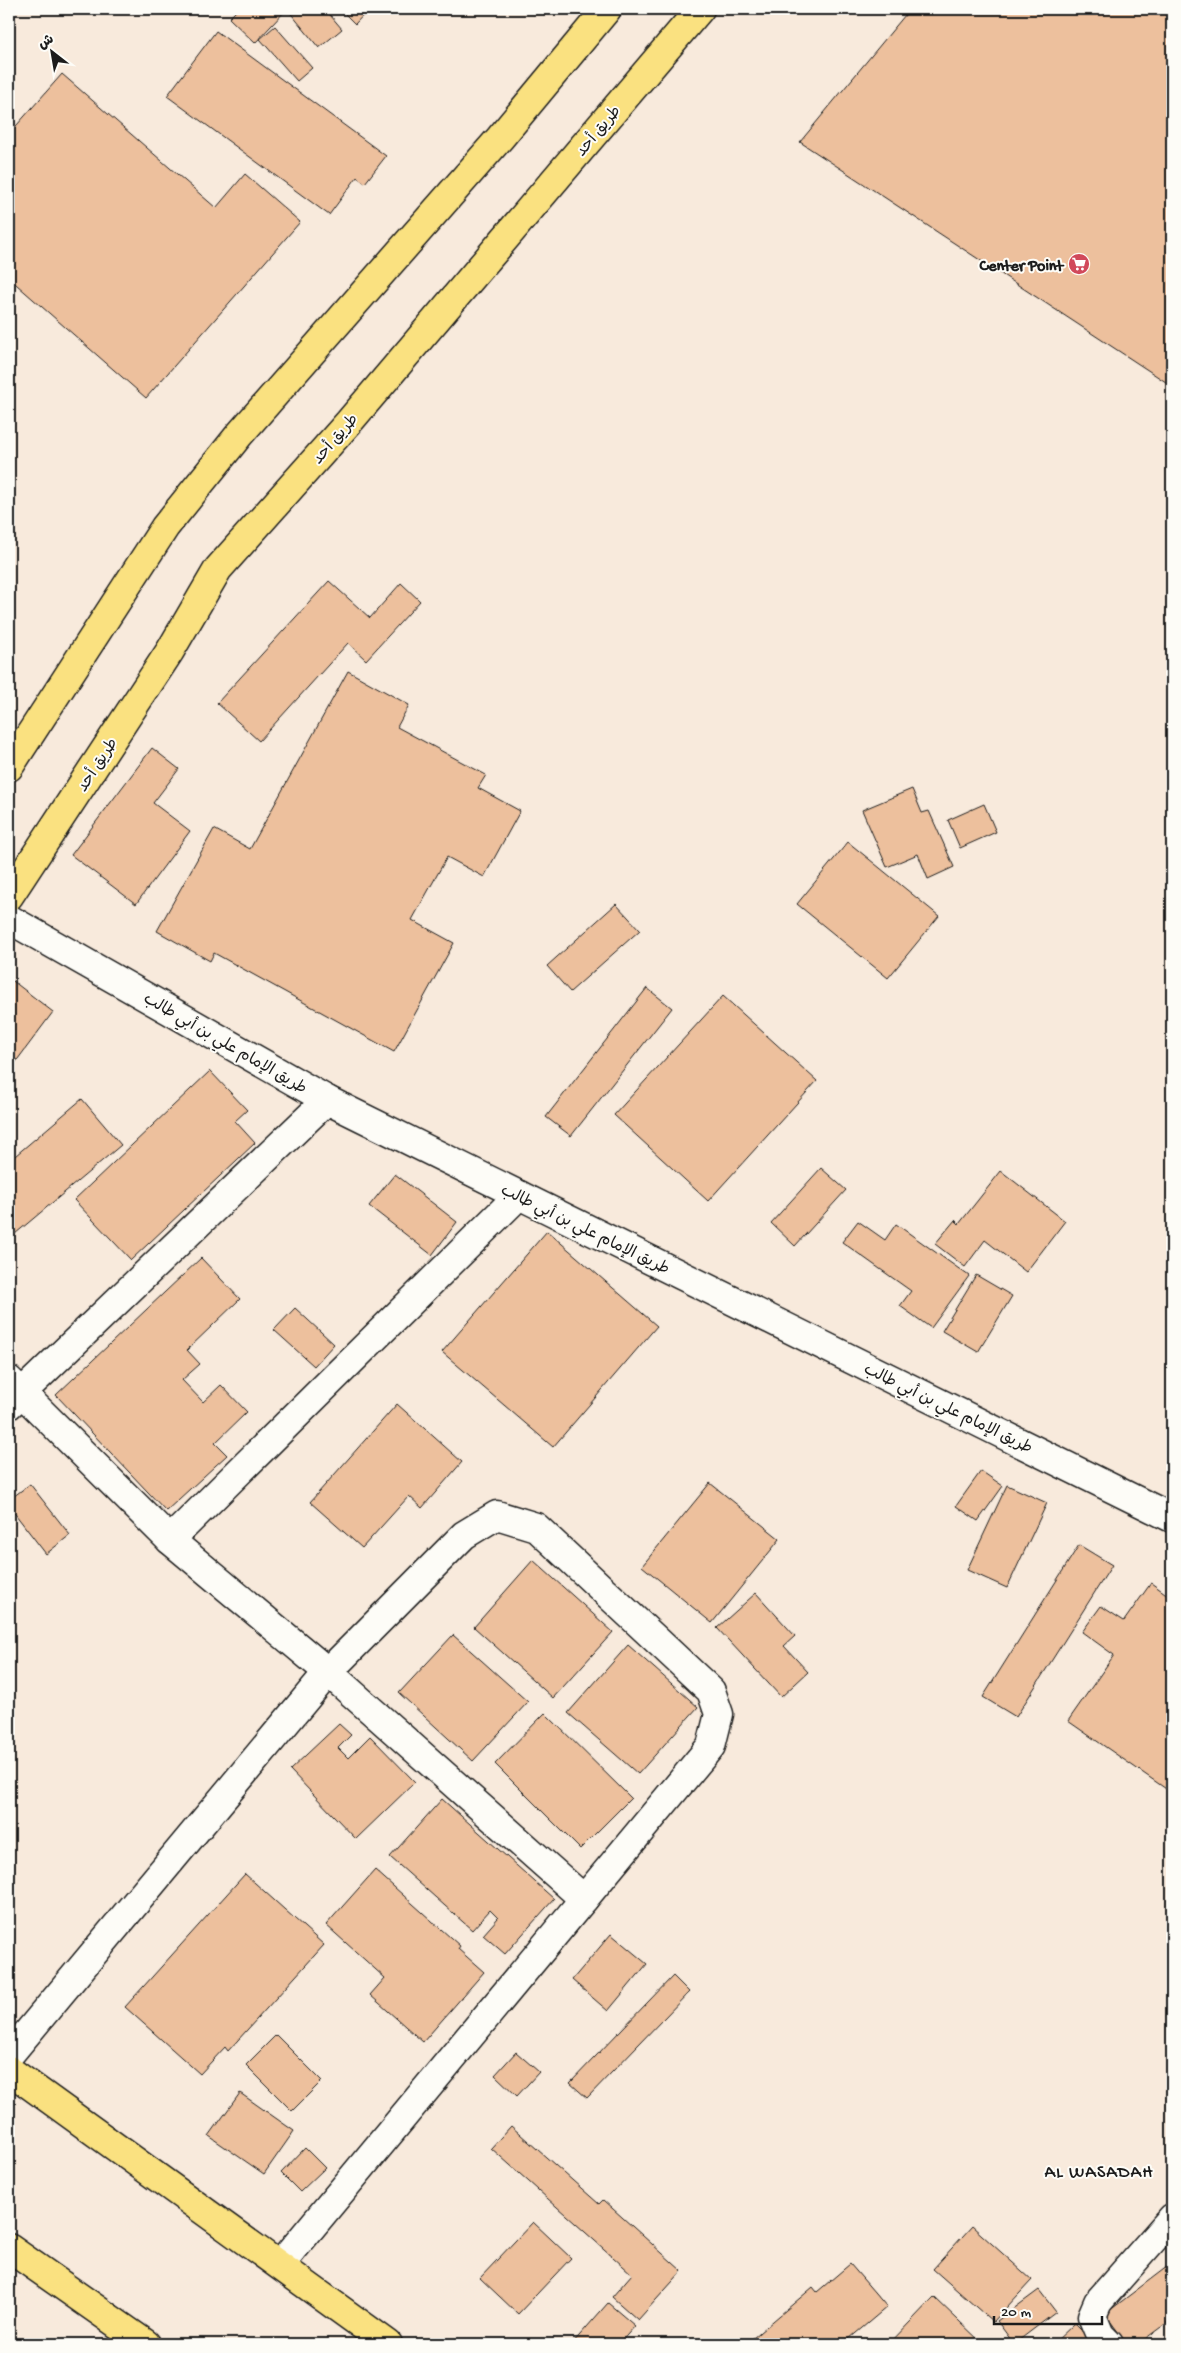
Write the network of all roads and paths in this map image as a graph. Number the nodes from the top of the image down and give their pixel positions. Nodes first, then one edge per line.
1 (607, 9) edge
2 (700, 9) edge
3 (9, 767) edge
4 (9, 896) edge
5 (9, 919) edge
6 (327, 1100) junction
7 (519, 1195) junction
8 (13, 1392) edge
9 (1172, 1518) edge
10 (170, 1540) junction
11 (328, 1672) junction
12 (584, 1899) junction
13 (9, 2055) edge
14 (9, 2070) edge
15 (1172, 2218) edge
16 (9, 2248) edge
17 (280, 2265) junction
18 (146, 2344) edge
19 (388, 2344) edge
20 (1109, 2344) edge

1 - 3 main road
2 - 4 main road, طريق أحد
5 - 6 street, طريق الإمام علي بن أبي طالب
6 - 7 street, طريق الإمام علي بن أبي طالب
6 - 8 street
7 - 9 street, طريق الإمام علي بن أبي طالب
7 - 10 street
8 - 10 street
10 - 11 street
11 - 12 street
11 - 12 street
11 - 13 street
12 - 17 street
14 - 17 main road
15 - 20 street
16 - 18 main road
17 - 19 main road

